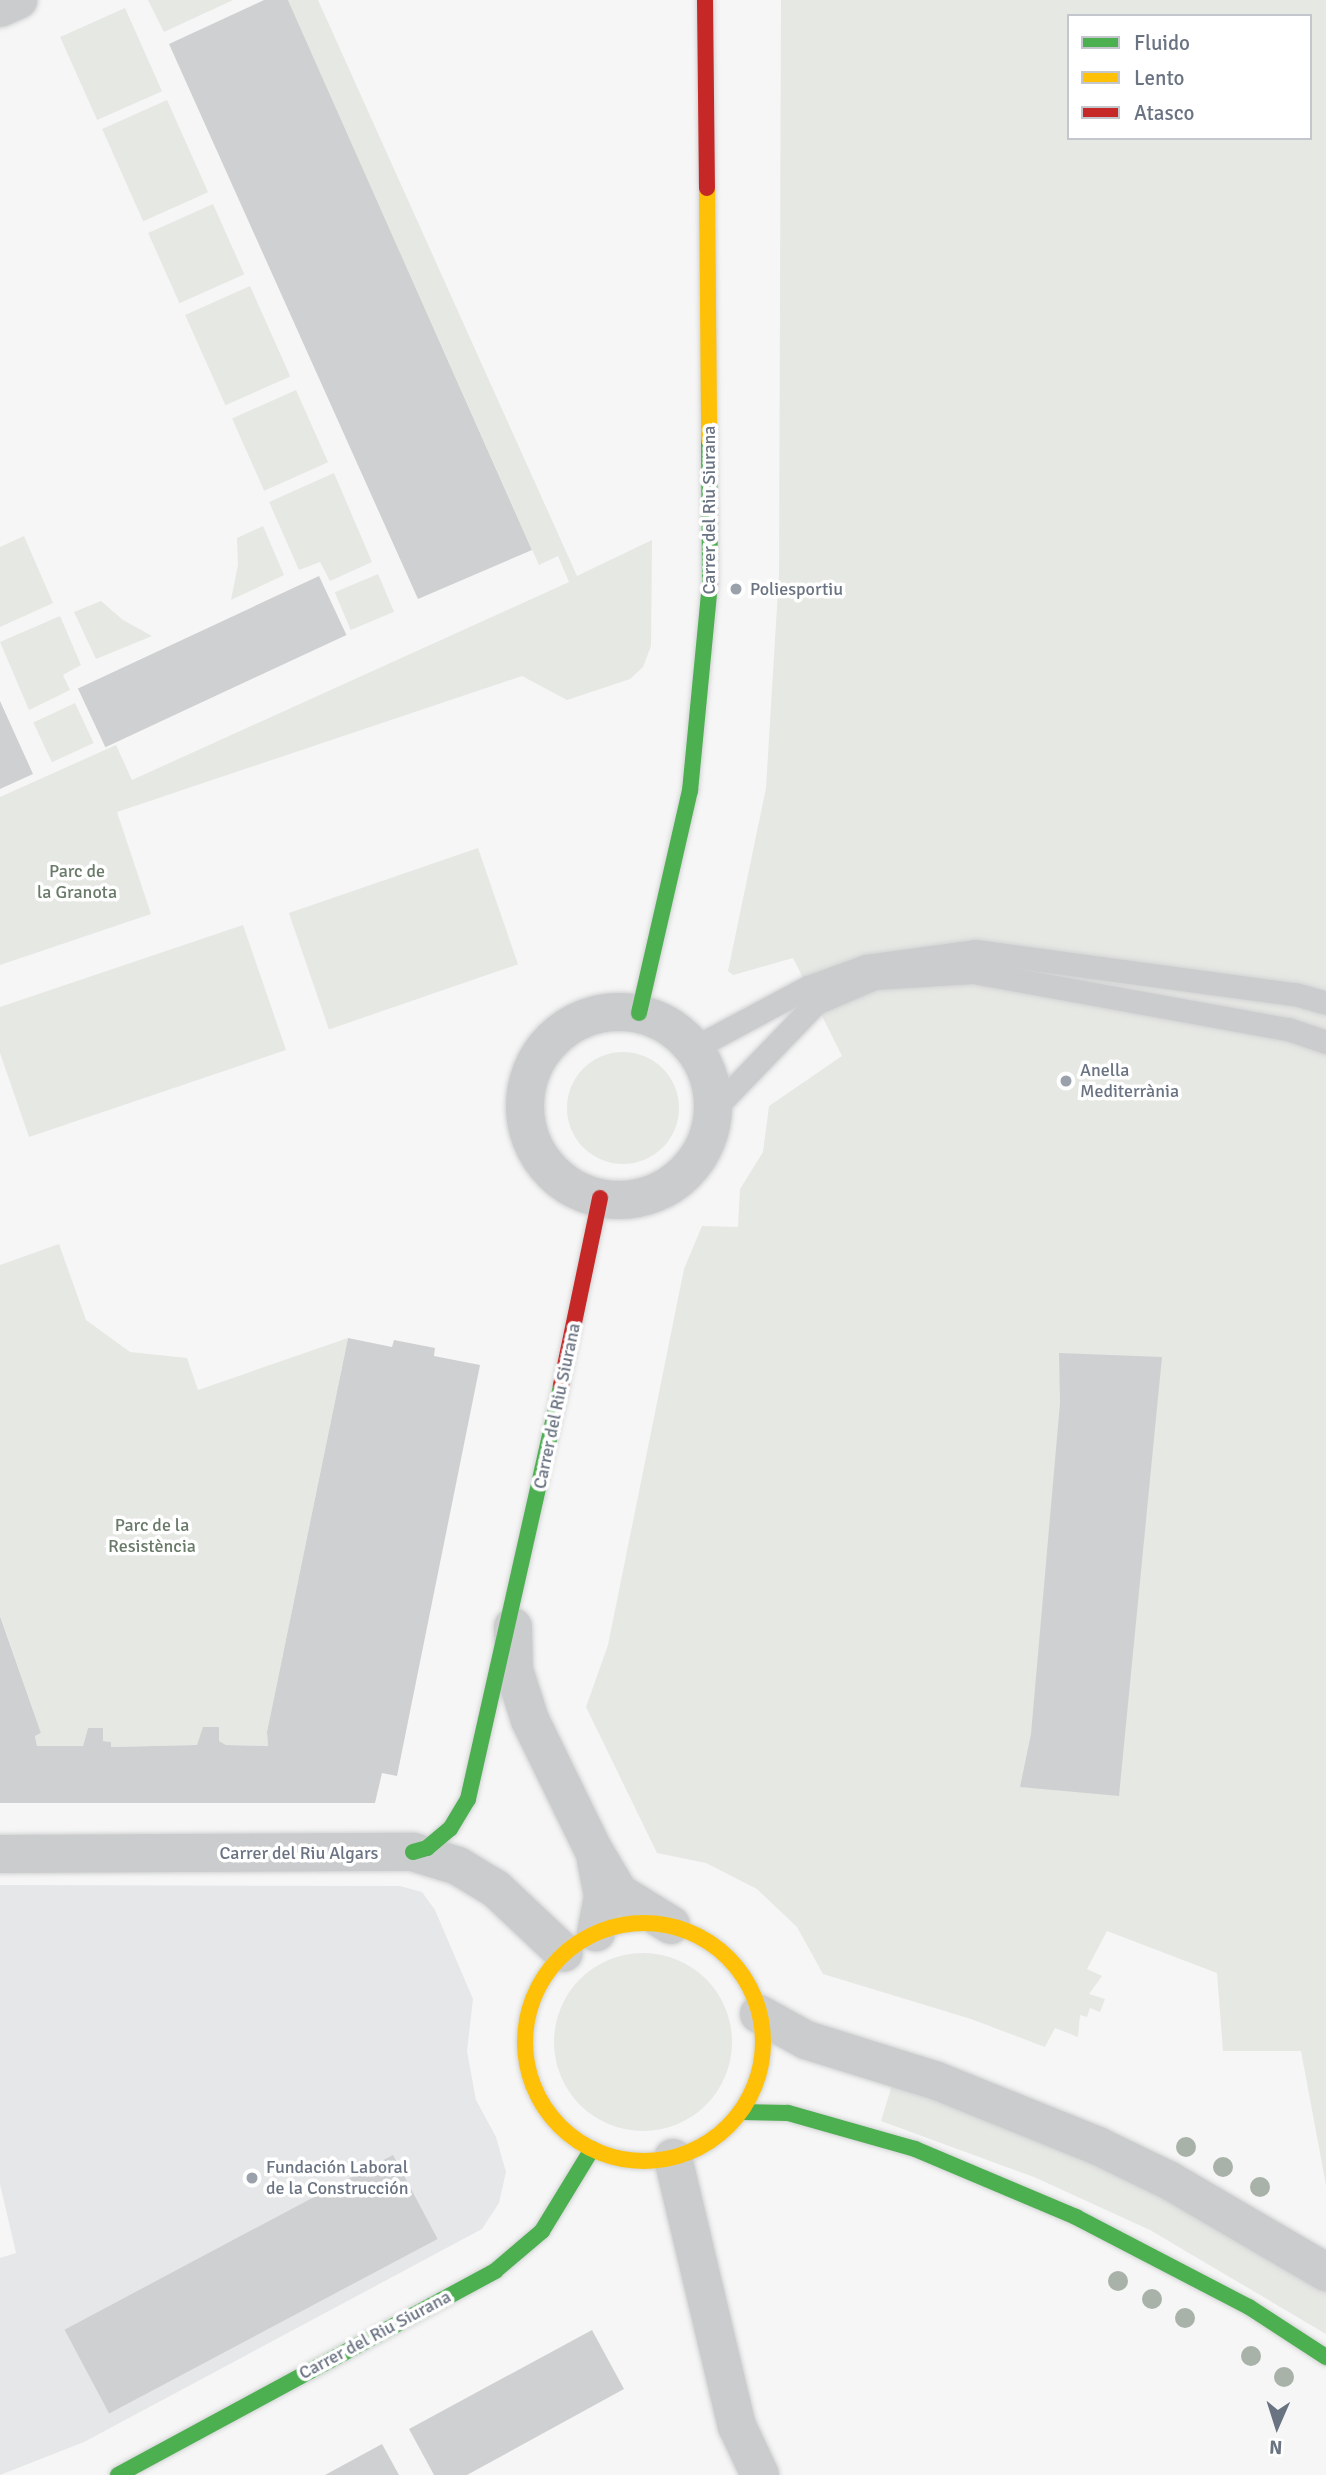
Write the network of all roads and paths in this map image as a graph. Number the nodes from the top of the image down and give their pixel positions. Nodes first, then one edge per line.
1 (18, 0) edge
2 (705, 0) edge
3 (0, 8) edge
4 (1326, 1003) edge
5 (639, 1013) junction
6 (1326, 1042) edge
7 (694, 1048) junction
8 (714, 1109) junction
9 (600, 1198) junction
10 (513, 1614) junction
11 (594, 1851) junction
12 (413, 1852) junction
13 (0, 1854) edge
14 (671, 1925) junction
15 (596, 1932) junction
16 (564, 1953) junction
17 (759, 2014) junction
18 (741, 2112) junction
19 (592, 2150) junction
20 (673, 2158) junction
21 (1326, 2272) edge
22 (1326, 2357) edge
23 (754, 2473) edge
24 (118, 2475) edge

1 - 3 street
2 - 5 street, Carrer del Riu Siurana
4 - 7 lane
5 - 7 street
5 - 9 street
6 - 8 lane
7 - 8 street
8 - 9 street
9 - 10 street, Carrer del Riu Siurana
10 - 11 street, Carrer del Riu Siurana
10 - 12 street, Carrer del Riu Siurana
11 - 14 street, Carrer del Riu Siurana
11 - 15 street, Carrer del Riu Siurana
12 - 13 street, Carrer del Riu Algars
12 - 16 street, Carrer del Riu Algars
14 - 15 street
14 - 17 street
15 - 16 street
16 - 19 street
17 - 18 street
17 - 21 street
18 - 20 street
18 - 22 street
19 - 20 street
19 - 24 street, Carrer del Riu Siurana
20 - 23 street

